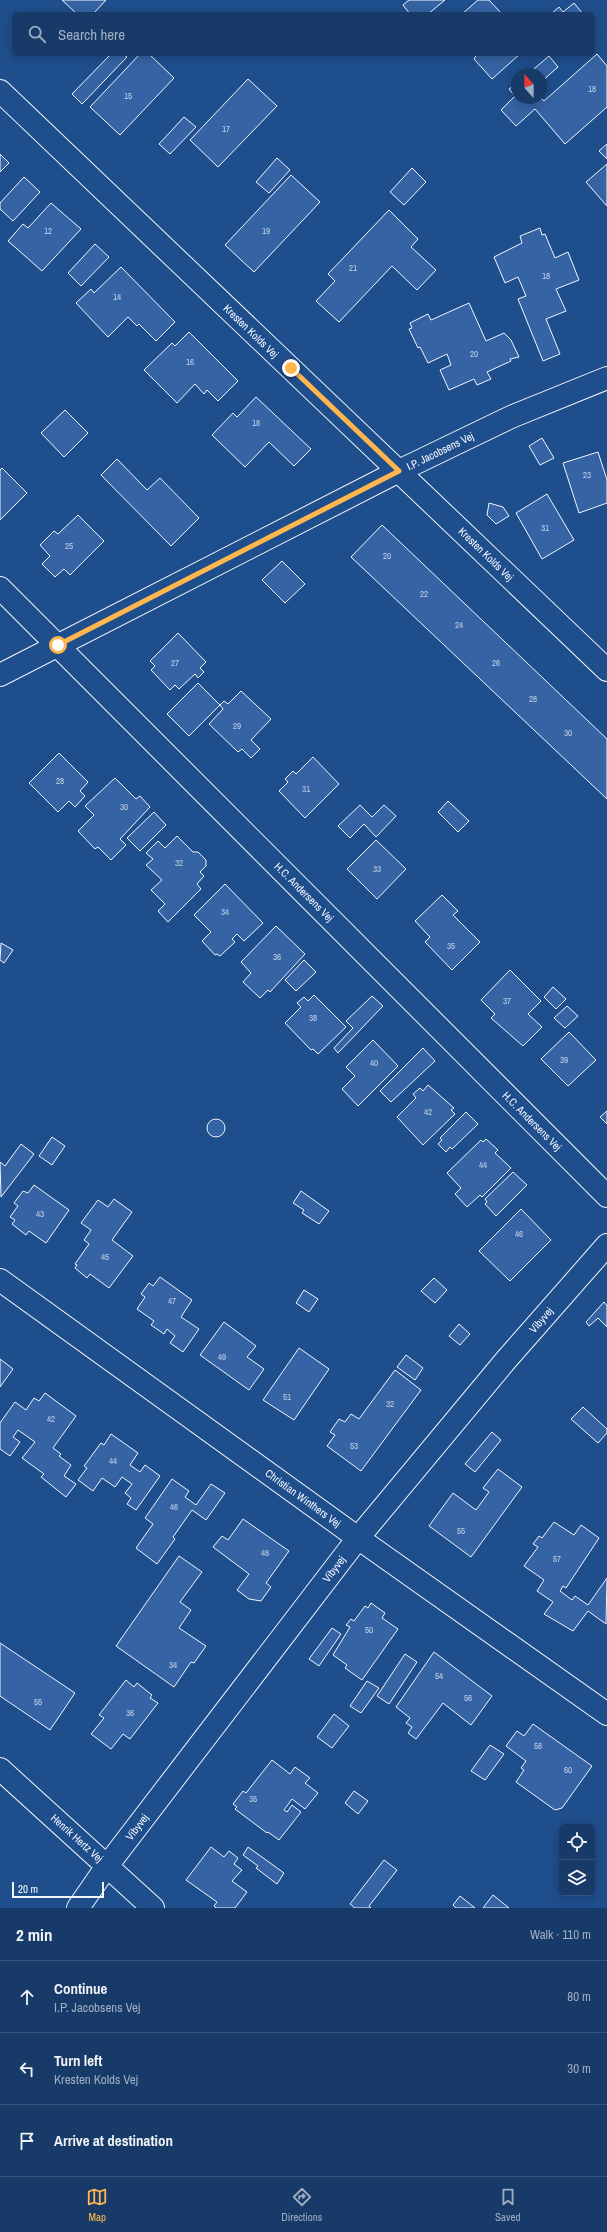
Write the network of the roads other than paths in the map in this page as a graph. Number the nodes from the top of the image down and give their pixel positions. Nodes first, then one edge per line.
1 (0, 91) edge
2 (607, 378) edge
3 (399, 471) junction
4 (0, 588) edge
5 (58, 645) junction
6 (607, 670) edge
7 (0, 675) edge
8 (607, 1196) edge
9 (607, 1245) edge
10 (0, 1280) edge
11 (358, 1538) junction
12 (607, 1714) edge
13 (0, 1769) edge
14 (108, 1866) junction
15 (78, 1908) edge
16 (153, 1908) edge

1 - 3 street, Kresten Kolds Vej
2 - 3 street, I.P. Jacobsens Vej
3 - 5 street, I.P. Jacobsens Vej
3 - 6 street, Kresten Kolds Vej
4 - 5 street, H.C. Andersens Vej
5 - 7 street, I.P. Jacobsens Vej
5 - 8 street, H.C. Andersens Vej
9 - 11 street, Vibyvej
10 - 11 street, Christian Winthers Vej
11 - 12 street, Christian Winthers Vej
11 - 14 street, Vibyvej
13 - 14 street, Henrik Hertz Vej
14 - 15 street, Vibyvej
14 - 16 street, Henrik Hertz Vej

